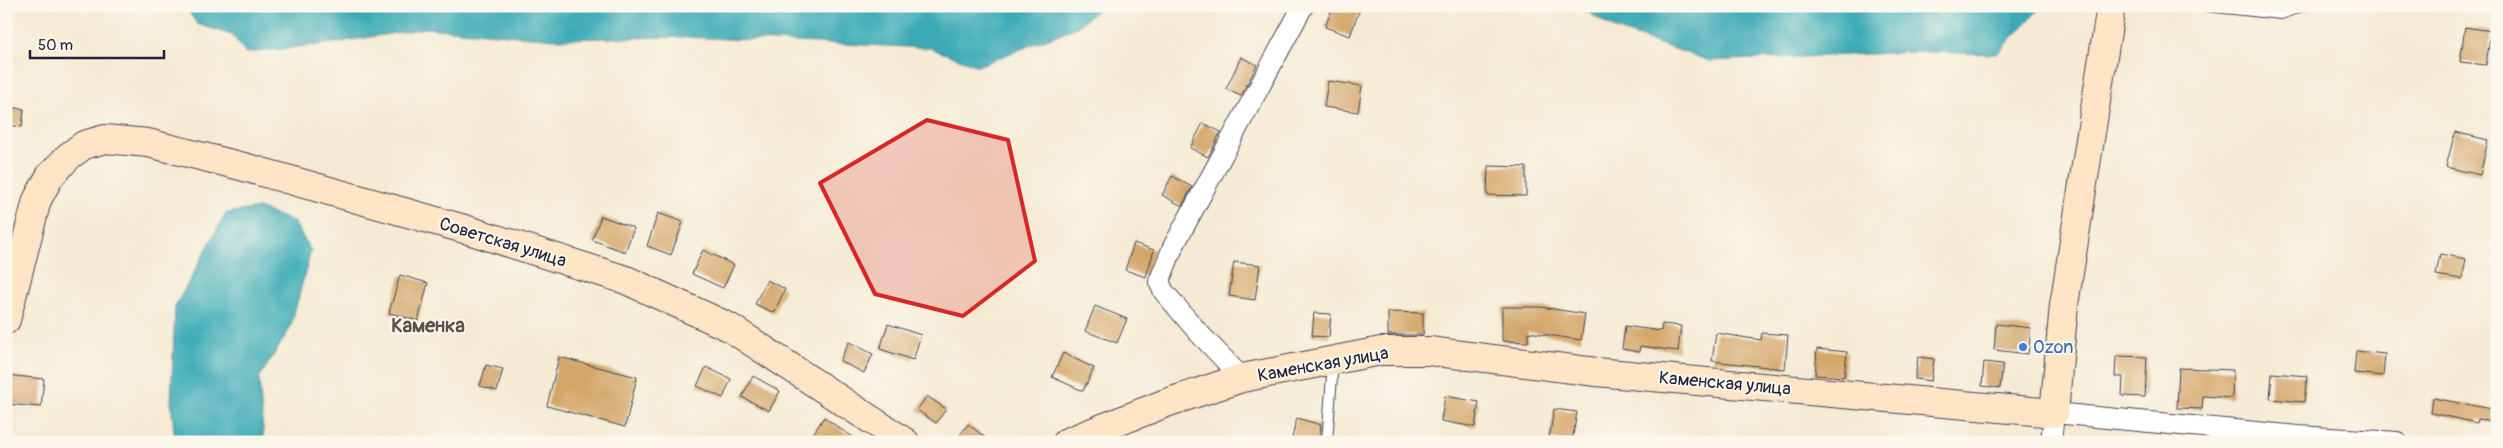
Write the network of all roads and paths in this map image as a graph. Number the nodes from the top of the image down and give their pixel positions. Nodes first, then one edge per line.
1 (1303, 6) edge
2 (2111, 6) edge
3 (2206, 6) edge
4 (2302, 6) edge
5 (6, 320) edge
6 (1333, 360) junction
7 (1242, 378) junction
8 (2054, 413) junction
9 (905, 442) edge
10 (1067, 442) edge
11 (1327, 442) edge
12 (2051, 442) edge
13 (2397, 442) edge

1 - 7 street
2 - 8 street
3 - 4 lane
5 - 9 street, Советская улица
6 - 7 street, Каменская улица
6 - 8 street, Каменская улица
6 - 11 lane
7 - 10 street, Каменская улица
8 - 12 street
8 - 13 street, Каменская улица

